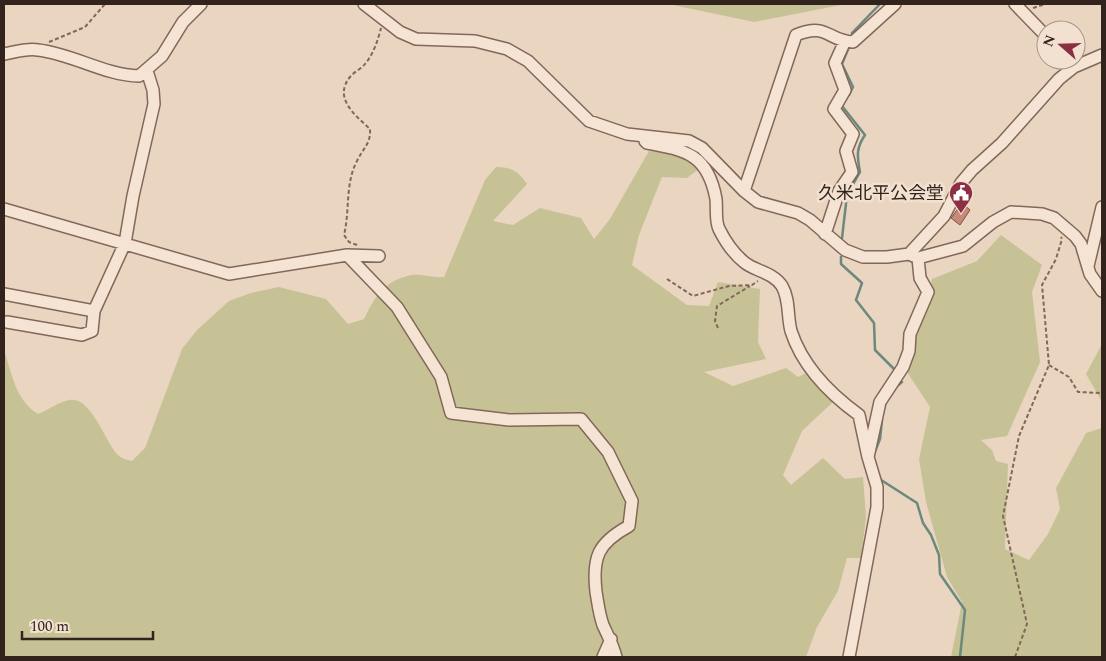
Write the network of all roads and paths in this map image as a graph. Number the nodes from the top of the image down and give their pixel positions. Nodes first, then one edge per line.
1 (105, 4) edge
2 (201, 4) edge
3 (364, 4) edge
4 (894, 4) edge
5 (1015, 4) edge
6 (384, 20) junction
7 (1036, 26) edge
8 (845, 42) junction
9 (40, 50) junction
10 (4, 54) edge
11 (1102, 55) edge
12 (1086, 59) edge
13 (1065, 70) edge
14 (147, 71) junction
15 (641, 136) junction
16 (744, 191) junction
17 (1102, 207) edge
18 (4, 209) edge
19 (1057, 232) dead end
20 (825, 234) junction
21 (125, 243) junction
22 (364, 246) dead end
23 (347, 256) junction
24 (379, 256) dead end
25 (914, 256) junction
26 (1088, 266) junction
27 (667, 279) dead end
28 (761, 279) dead end
29 (752, 285) junction
30 (1102, 291) edge
31 (4, 294) edge
32 (94, 312) junction
33 (7, 322) dead end
34 (718, 328) dead end
35 (1049, 365) junction
36 (1102, 393) edge
37 (868, 457) junction
38 (611, 638) junction
39 (603, 657) edge
40 (616, 657) edge
41 (849, 657) edge
42 (1015, 657) edge

1 - 9 path
2 - 14 street
3 - 6 street
4 - 8 street
5 - 7 street
6 - 15 street
6 - 22 path
8 - 16 street
8 - 20 street
9 - 10 street
9 - 14 street
11 - 12 street
13 - 25 street
14 - 21 street
15 - 16 street
15 - 37 street
16 - 20 street
17 - 26 street
18 - 21 street
19 - 35 path
20 - 25 street
21 - 23 street
21 - 32 street
23 - 24 street
23 - 38 street
25 - 26 street
25 - 37 street
26 - 30 street
27 - 29 path
28 - 29 path
29 - 34 path
31 - 32 street
32 - 33 street
35 - 36 path
35 - 42 path
37 - 41 street
38 - 39 street
38 - 40 street

